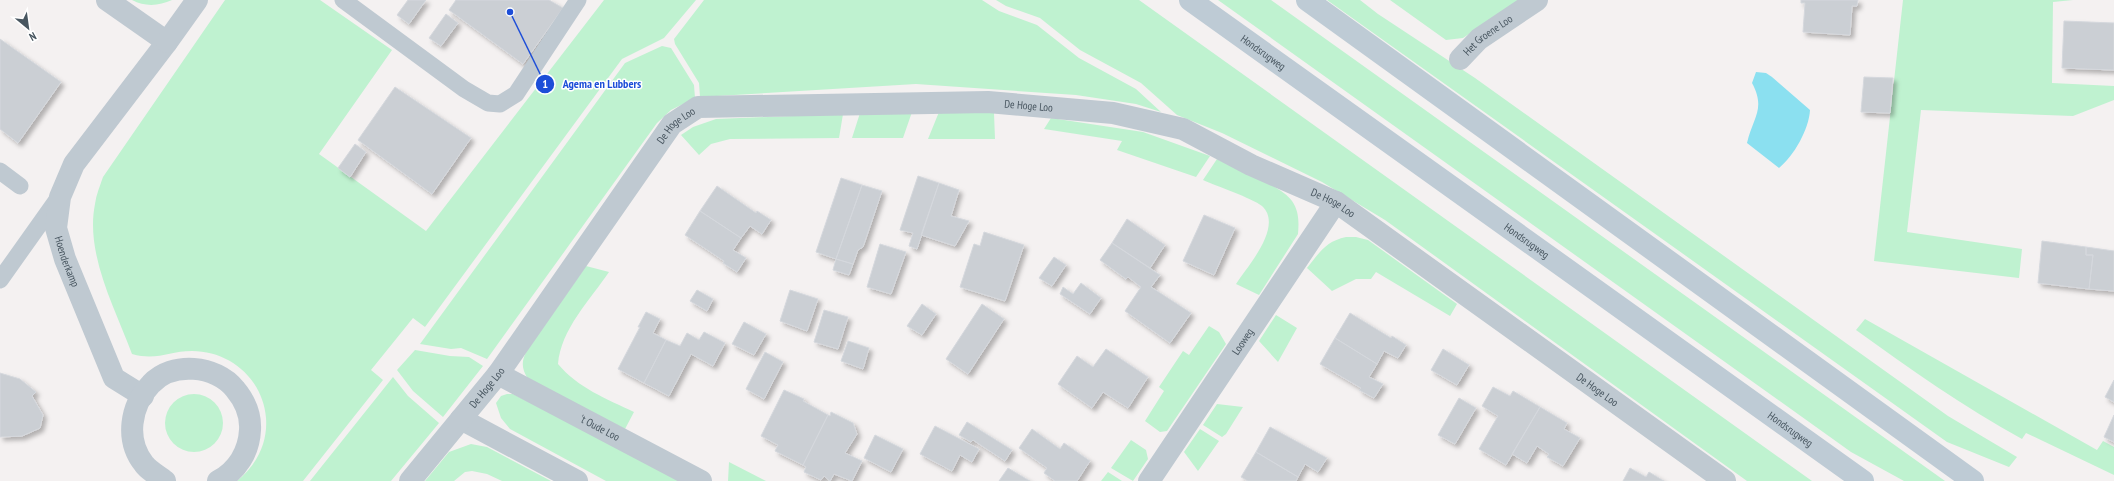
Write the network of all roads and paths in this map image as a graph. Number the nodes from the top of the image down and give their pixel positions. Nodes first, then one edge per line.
1 (107, 0) edge
2 (197, 0) edge
3 (343, 0) edge
4 (578, 0) edge
5 (1190, 0) edge
6 (1307, 0) edge
7 (1537, 0) edge
8 (167, 42) junction
9 (1460, 59) dead end
10 (0, 171) edge
11 (20, 186) dead end
12 (60, 197) junction
13 (1336, 202) junction
14 (0, 280) edge
15 (498, 374) junction
16 (143, 396) junction
17 (461, 419) junction
18 (165, 481) edge
19 (218, 481) edge
20 (410, 481) edge
21 (577, 481) edge
22 (701, 481) edge
23 (1149, 481) edge
24 (1725, 481) edge
25 (1863, 481) edge
26 (1973, 481) edge

1 - 8 street
2 - 8 street, Hoenderkamp
3 - 4 lane
5 - 25 main road, Hondsrugweg
6 - 26 main road
7 - 9 street, Het Groene Loo
8 - 12 street, Hoenderkamp
10 - 11 lane
12 - 14 lane
12 - 16 street, Hoenderkamp
13 - 15 street, De Hoge Loo
13 - 23 street, Looweg
13 - 24 street, De Hoge Loo
15 - 17 street, De Hoge Loo
15 - 22 street, 't Oude Loo
16 - 18 street
16 - 19 street
17 - 20 street, De Hoge Loo
17 - 21 street

